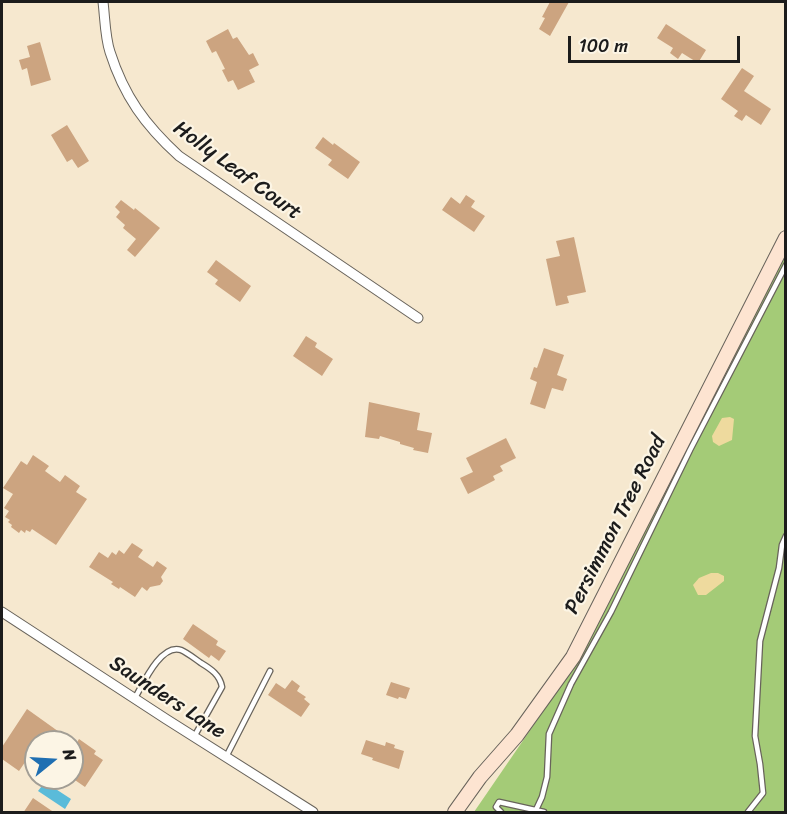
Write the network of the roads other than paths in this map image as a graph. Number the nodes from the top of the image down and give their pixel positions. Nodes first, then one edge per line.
1 (103, 2) edge
2 (786, 238) edge
3 (786, 265) edge
4 (418, 318) dead end
5 (786, 536) edge
6 (2, 612) edge
7 (270, 671) dead end
8 (135, 698) junction
9 (194, 736) junction
10 (226, 757) junction
11 (535, 812) edge
12 (314, 813) edge
13 (455, 813) edge
14 (501, 813) edge
15 (544, 813) edge
16 (748, 813) edge

1 - 4 street, Holly Leaf Court
2 - 13 main road, Persimmon Tree Road
3 - 11 lane
5 - 16 lane
6 - 8 street, Saunders Lane
7 - 10 lane
8 - 9 street, Saunders Lane
8 - 9 lane
9 - 10 street, Saunders Lane
10 - 12 street, Saunders Lane
11 - 14 lane
11 - 15 lane

